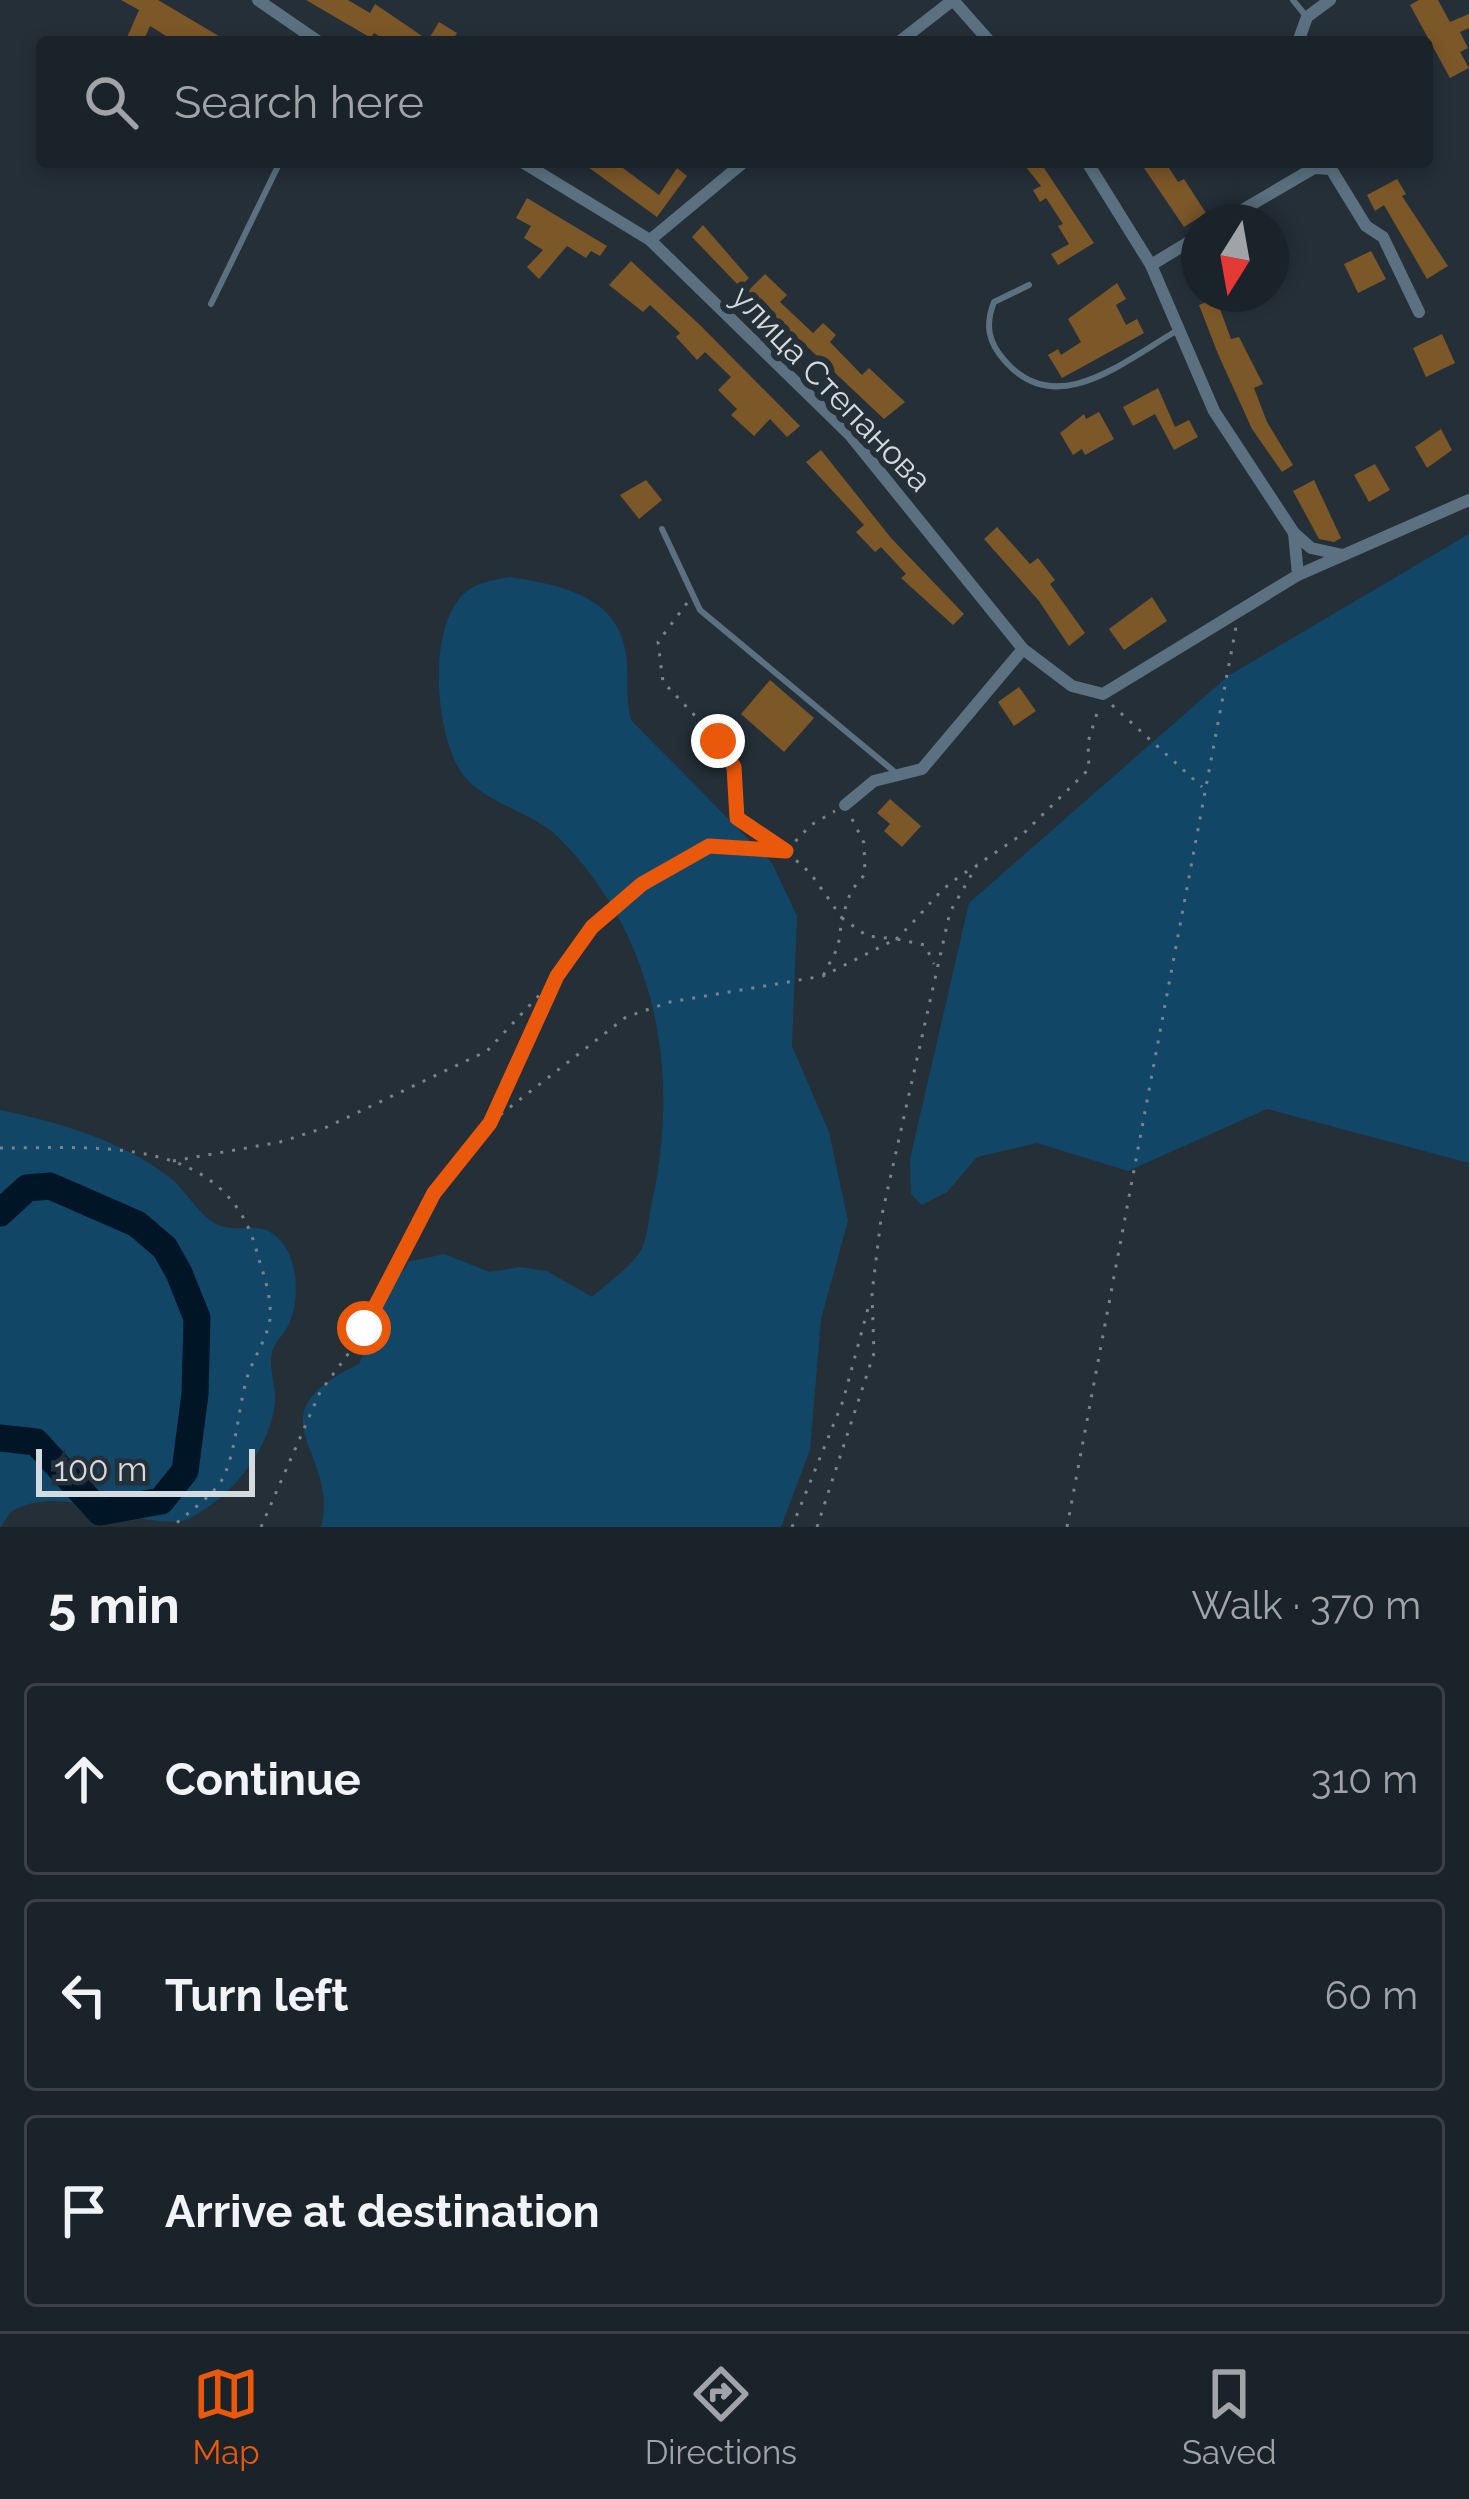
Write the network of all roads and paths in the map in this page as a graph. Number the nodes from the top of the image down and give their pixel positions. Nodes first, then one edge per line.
1 (257, 0) edge
2 (953, 0) edge
3 (1294, 0) edge
4 (1330, 0) edge
5 (1307, 17) junction
6 (310, 36) edge
7 (906, 36) edge
8 (985, 36) edge
9 (1300, 36) edge
10 (277, 168) edge
11 (532, 168) edge
12 (737, 168) edge
13 (1091, 168) edge
14 (1308, 168) edge
15 (1326, 168) edge
16 (1251, 204) edge
17 (650, 240) junction
18 (1181, 247) edge
19 (1151, 265) junction
20 (1029, 285) dead end
21 (211, 304) dead end
22 (1419, 312) dead end
23 (1178, 330) junction
24 (1469, 500) edge
25 (662, 529) dead end
26 (1294, 533) junction
27 (1350, 555) junction
28 (1298, 575) junction
29 (693, 596) junction
30 (1239, 611) junction
31 (1023, 649) junction
32 (1103, 694) junction
33 (899, 775) junction
34 (1205, 789) junction
35 (845, 805) junction
36 (786, 851) junction
37 (977, 866) junction
38 (842, 918) junction
39 (896, 939) junction
40 (935, 968) junction
41 (557, 976) junction
42 (823, 976) junction
43 (490, 1123) junction
44 (0, 1148) edge
45 (173, 1161) junction
46 (872, 1293) junction
47 (172, 1527) edge
48 (262, 1527) edge
49 (792, 1527) edge
50 (817, 1527) edge
51 (1067, 1527) edge

1 - 6 street
2 - 7 street
2 - 8 street
3 - 5 lane
4 - 5 street
5 - 9 street
10 - 21 lane
11 - 17 street, улица Степанова
12 - 17 street
13 - 19 street
14 - 16 street
15 - 22 street
17 - 31 street, улица Степанова
18 - 19 street
19 - 23 street
20 - 23 lane
23 - 26 street
24 - 27 street
25 - 29 lane
26 - 27 street
26 - 28 street
27 - 28 street
28 - 30 street
29 - 33 lane
29 - 36 path
30 - 32 street
30 - 34 path
31 - 32 street, улица Степанова
31 - 33 street
32 - 34 path
32 - 37 path
33 - 35 street
34 - 51 path
35 - 36 path
35 - 38 path
36 - 38 path
36 - 41 path
37 - 39 path
37 - 40 path
38 - 39 path
38 - 42 path
39 - 40 path
39 - 42 path
40 - 46 path
41 - 43 path
41 - 45 path
42 - 43 path
43 - 48 path
44 - 45 path
45 - 47 path
46 - 49 path
46 - 50 path

